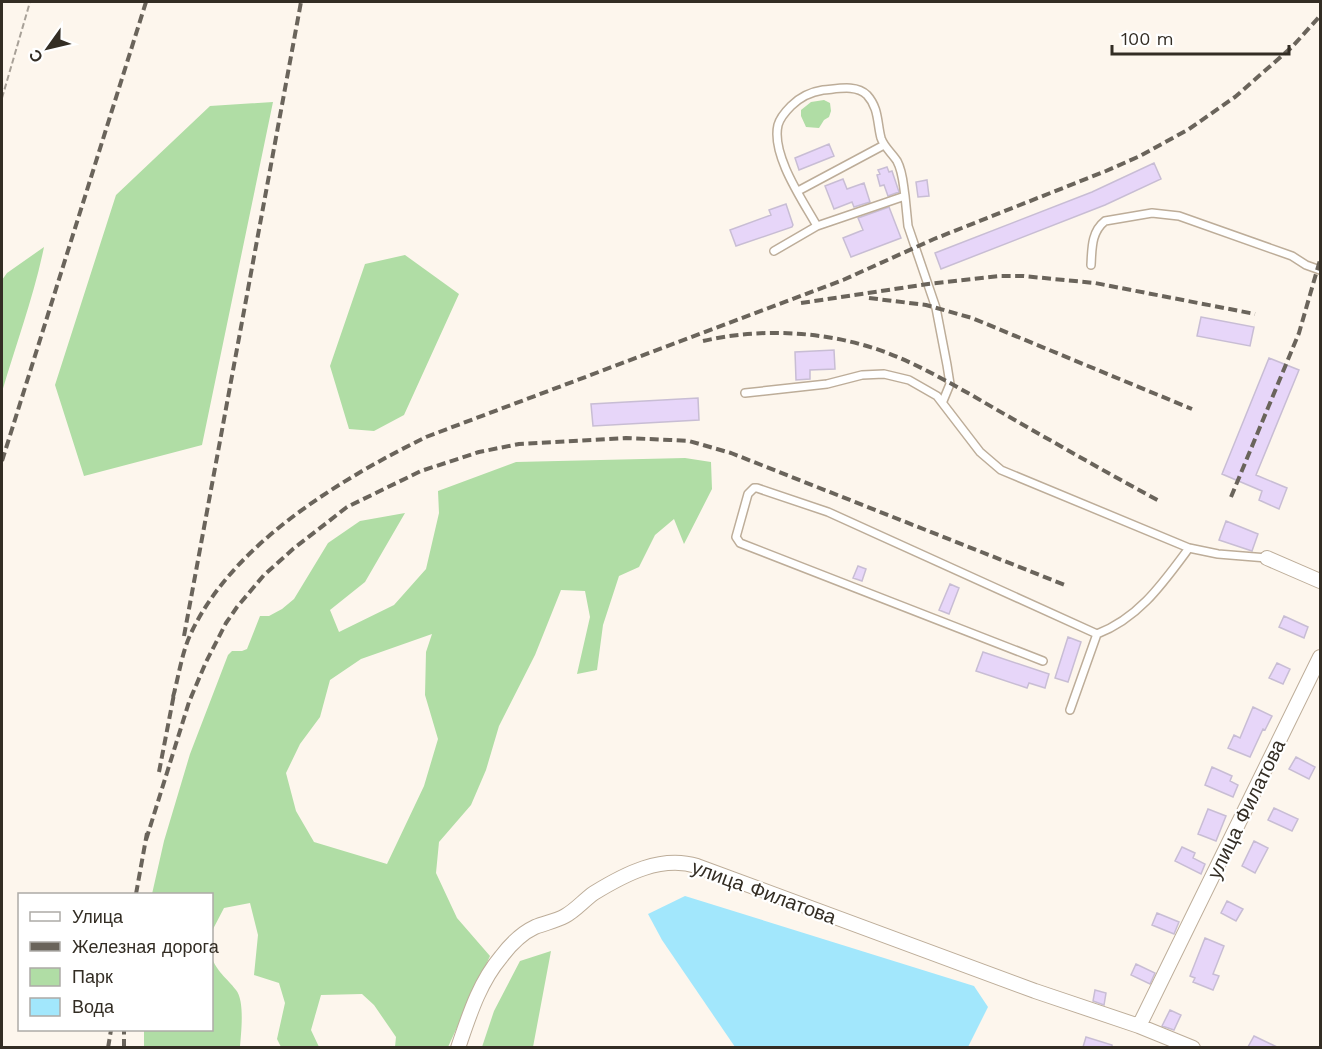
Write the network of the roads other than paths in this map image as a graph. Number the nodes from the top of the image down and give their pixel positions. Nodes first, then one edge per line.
1 (884, 145) junction
2 (798, 191) junction
3 (905, 196) junction
4 (817, 226) junction
5 (774, 251) dead end
6 (1090, 266) dead end
7 (1320, 270) edge
8 (746, 393) dead end
9 (943, 401) junction
10 (1189, 548) junction
11 (1267, 558) joint
12 (1320, 581) edge
13 (1097, 634) junction
14 (1320, 657) edge
15 (1043, 661) dead end
16 (1070, 710) dead end
17 (1139, 1026) junction
18 (458, 1047) edge
19 (1193, 1047) edge

1 - 2 lane
1 - 2 lane
1 - 3 lane
2 - 4 lane
3 - 4 lane
3 - 9 lane
4 - 5 lane
6 - 7 lane
8 - 9 lane
9 - 10 lane
10 - 11 lane
10 - 13 lane
11 - 12 street
13 - 15 lane
13 - 16 lane
14 - 17 street, улица Филатова
17 - 18 street, улица Филатова
17 - 19 street, улица Филатова

